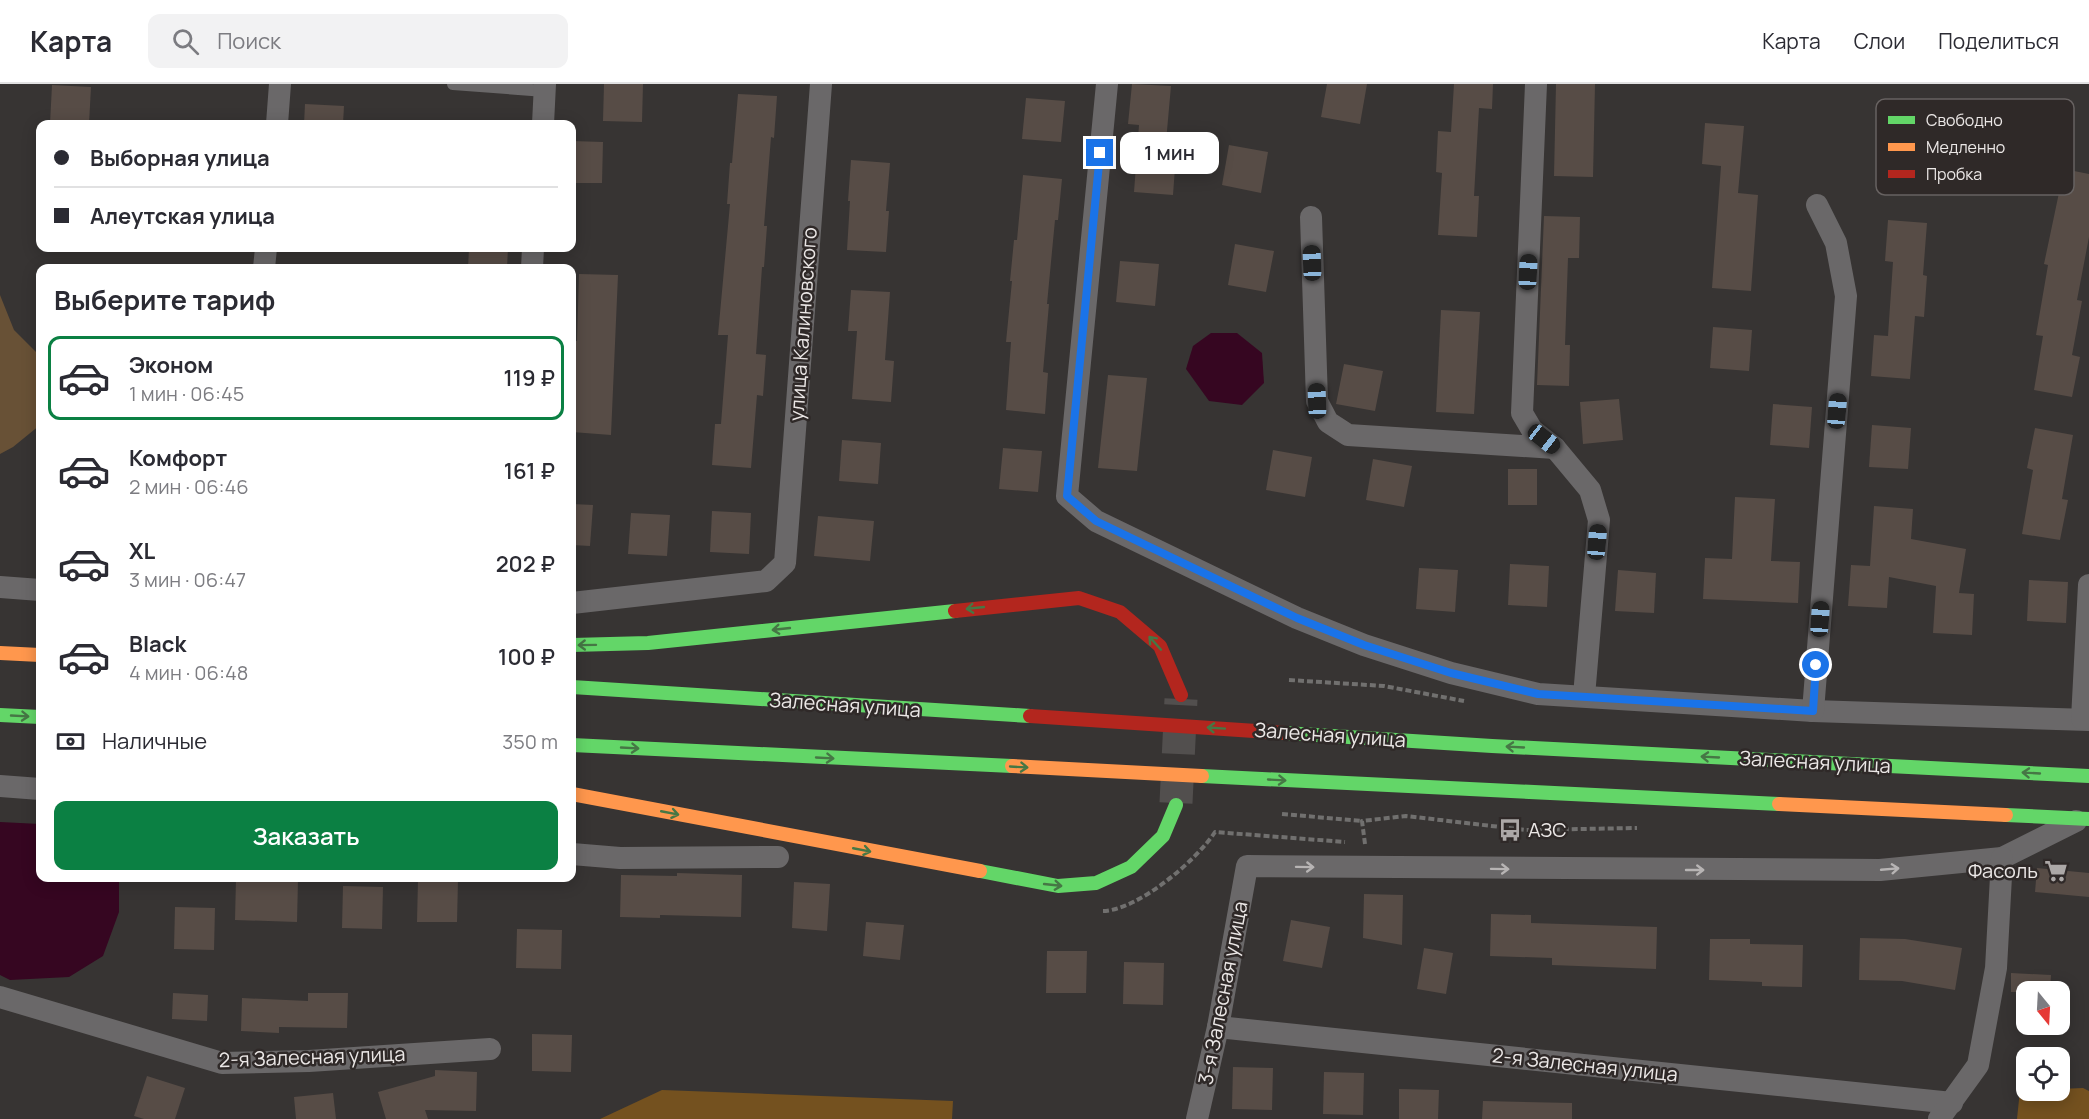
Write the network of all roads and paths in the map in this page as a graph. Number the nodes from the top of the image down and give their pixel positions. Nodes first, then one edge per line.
1 (280, 84) edge
2 (453, 84) edge
3 (821, 84) edge
4 (1107, 84) edge
5 (1536, 84) edge
6 (545, 87) edge
7 (276, 120) edge
8 (543, 120) edge
9 (1817, 205) dead end
10 (1311, 217) dead end
11 (1555, 448) junction
12 (2089, 585) edge
13 (0, 587) edge
14 (36, 590) edge
15 (576, 603) edge
16 (576, 645) edge
17 (0, 653) edge
18 (36, 656) edge
19 (1289, 680) dead end
20 (1384, 686) dead end
21 (576, 687) edge
22 (1181, 695) tunnel mouth
23 (1584, 696) junction
24 (1813, 711) junction
25 (0, 715) edge
26 (36, 717) edge
27 (2086, 719) edge
28 (576, 745) edge
29 (2089, 776) edge
30 (0, 786) edge
31 (36, 789) edge
32 (576, 795) edge
33 (1176, 805) tunnel mouth
34 (1282, 814) dead end
35 (2086, 820) edge
36 (1362, 821) junction
37 (1636, 828) dead end
38 (576, 854) edge
39 (778, 856) dead end
40 (2002, 858) junction
41 (1097, 912) dead end
42 (0, 997) edge
43 (1218, 1027) junction
44 (490, 1049) dead end
45 (1946, 1111) edge
46 (1197, 1119) edge

1 - 7 street
2 - 6 lane
3 - 15 street, улица Калиновского
4 - 23 street
5 - 11 street
6 - 8 street
9 - 24 street
10 - 11 street
11 - 23 street
12 - 27 street
13 - 14 street
22 -> 16 main road
17 - 18 main road
19 - 20 path
29 -> 21 main road, Залесная улица
23 - 24 street
24 - 27 street
25 -> 26 main road
28 -> 35 main road
30 - 31 street
32 -> 33 main road
34 - 36 path
35 - 40 street
36 - 37 path
36 - 41 path
38 - 39 street
43 -> 40 street, 3-я Залесная улица
40 - 45 street
42 - 44 street, 2-я Залесная улица
43 - 45 street, 2-я Залесная улица
43 - 46 street, 3-я Залесная улица

